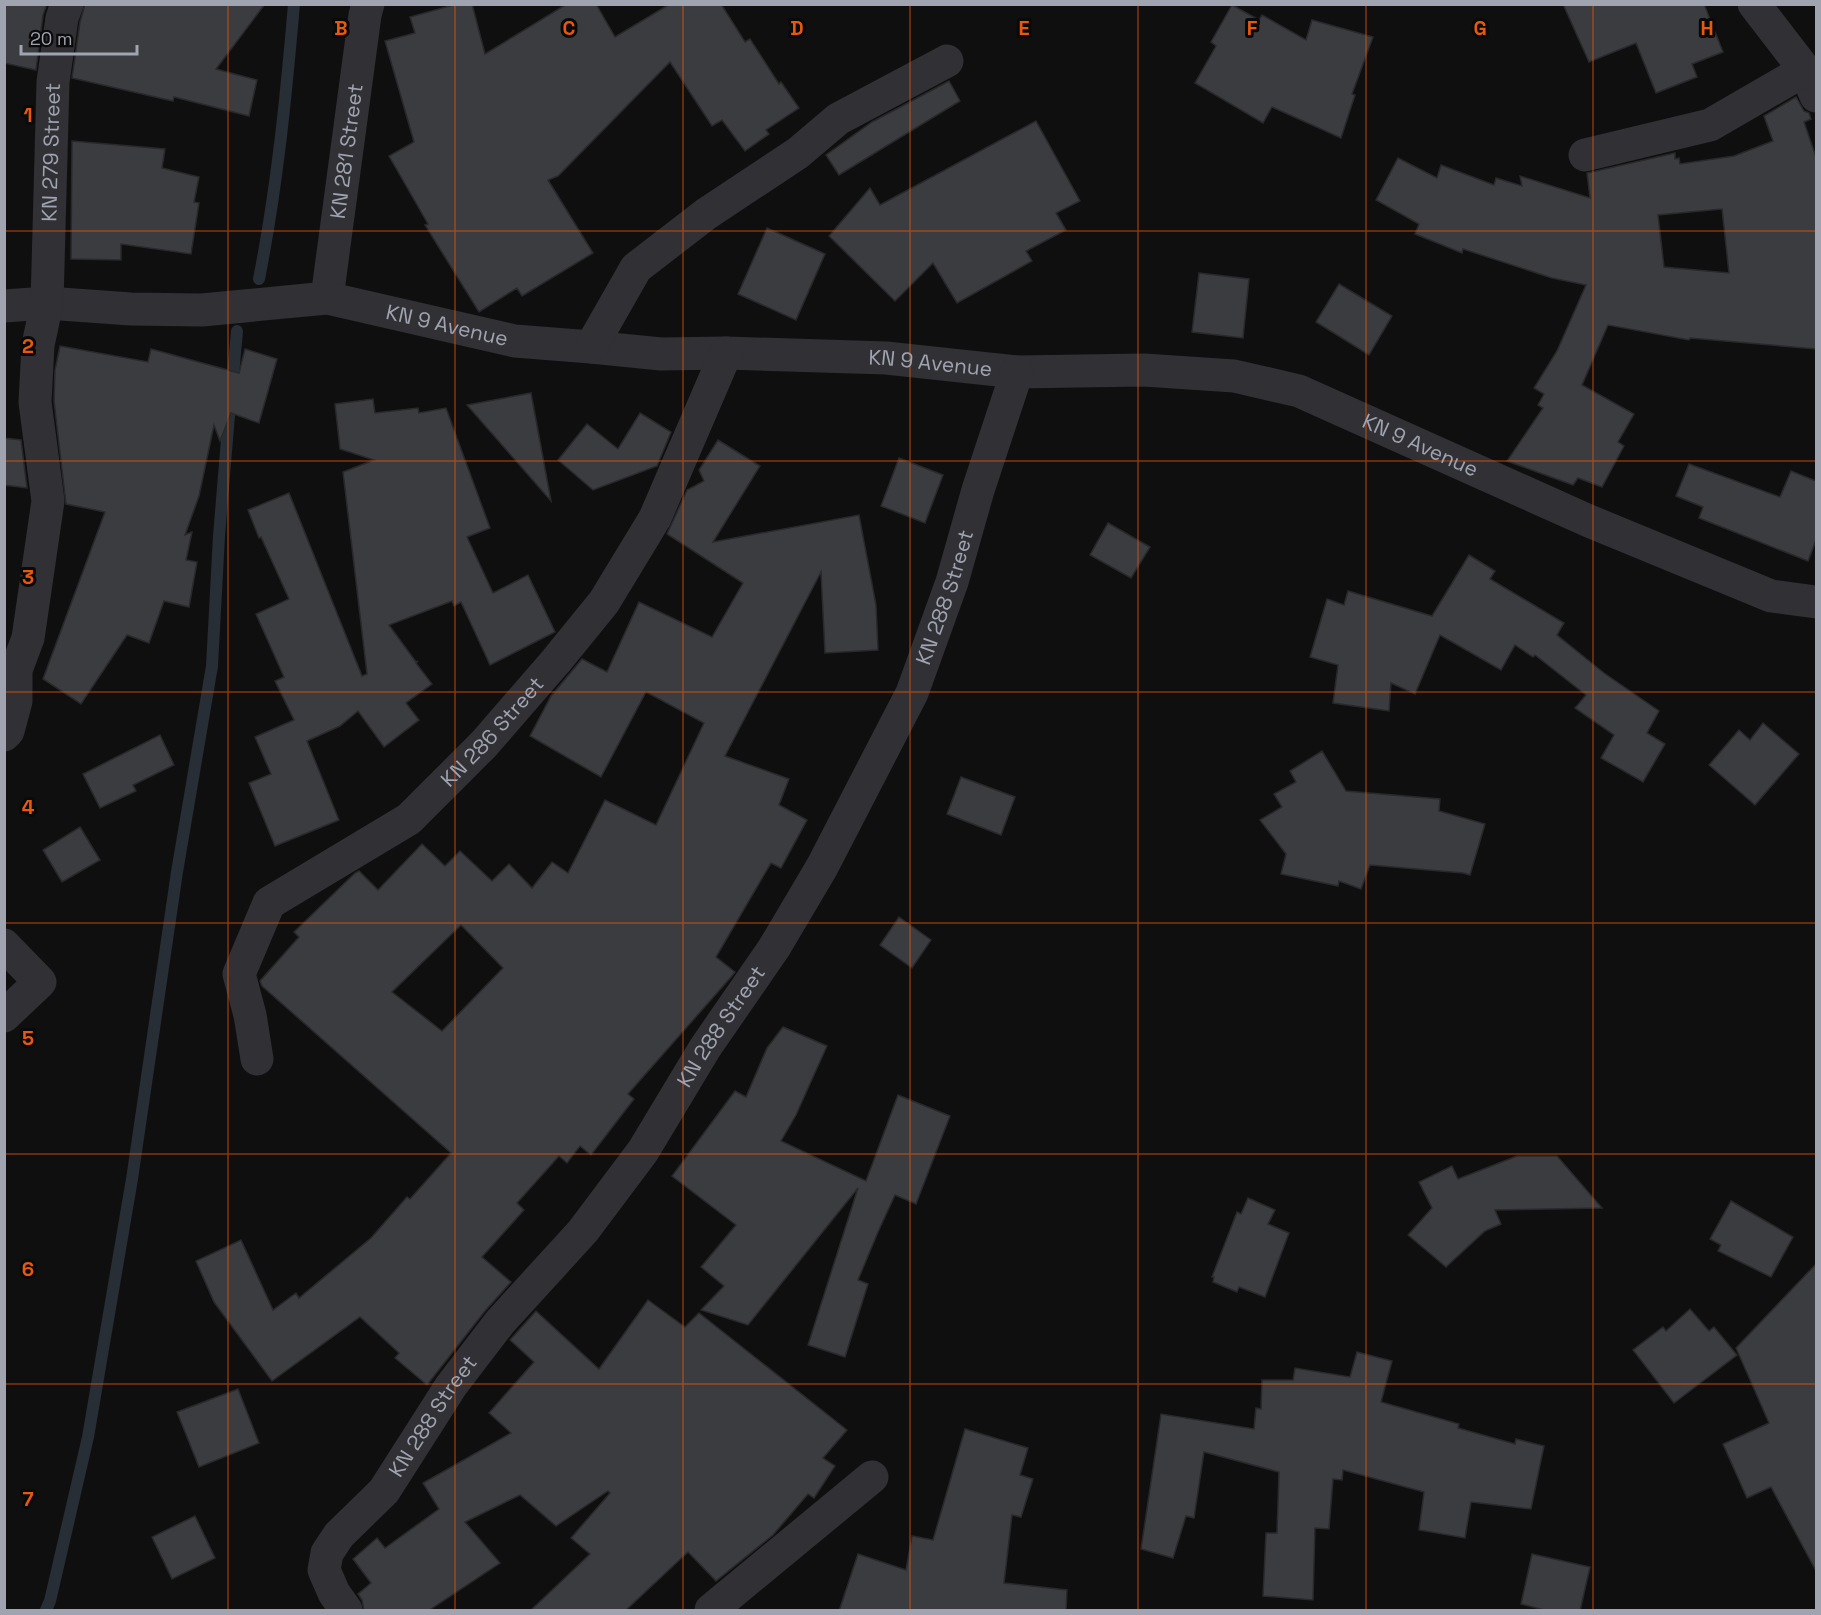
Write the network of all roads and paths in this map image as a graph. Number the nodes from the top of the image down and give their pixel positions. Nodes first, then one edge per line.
1 (67, 4) edge
2 (368, 4) edge
3 (1754, 4) edge
4 (947, 61) dead end
5 (1811, 83) edge
6 (1585, 155) dead end
7 (327, 298) junction
8 (48, 303) junction
9 (4, 306) edge
10 (591, 347) junction
11 (726, 353) junction
12 (1017, 372) junction
13 (1816, 602) edge
14 (4, 735) edge
15 (4, 945) edge
16 (4, 1016) edge
17 (257, 1059) dead end
18 (872, 1477) dead end
19 (346, 1611) edge
20 (711, 1611) edge

1 - 8 street, KN 279 Street
2 - 7 street, KN 281 Street
3 - 5 street
4 - 10 street
5 - 6 street
7 - 8 street, KN 9 Avenue
7 - 10 street, KN 9 Avenue
8 - 9 street, KN 9 Avenue
8 - 14 street, KN 279 Street
10 - 11 street, KN 9 Avenue
11 - 12 street, KN 9 Avenue
11 - 17 street, KN 286 Street
12 - 13 street, KN 9 Avenue
12 - 19 street, KN 288 Street
15 - 16 street
18 - 20 street

